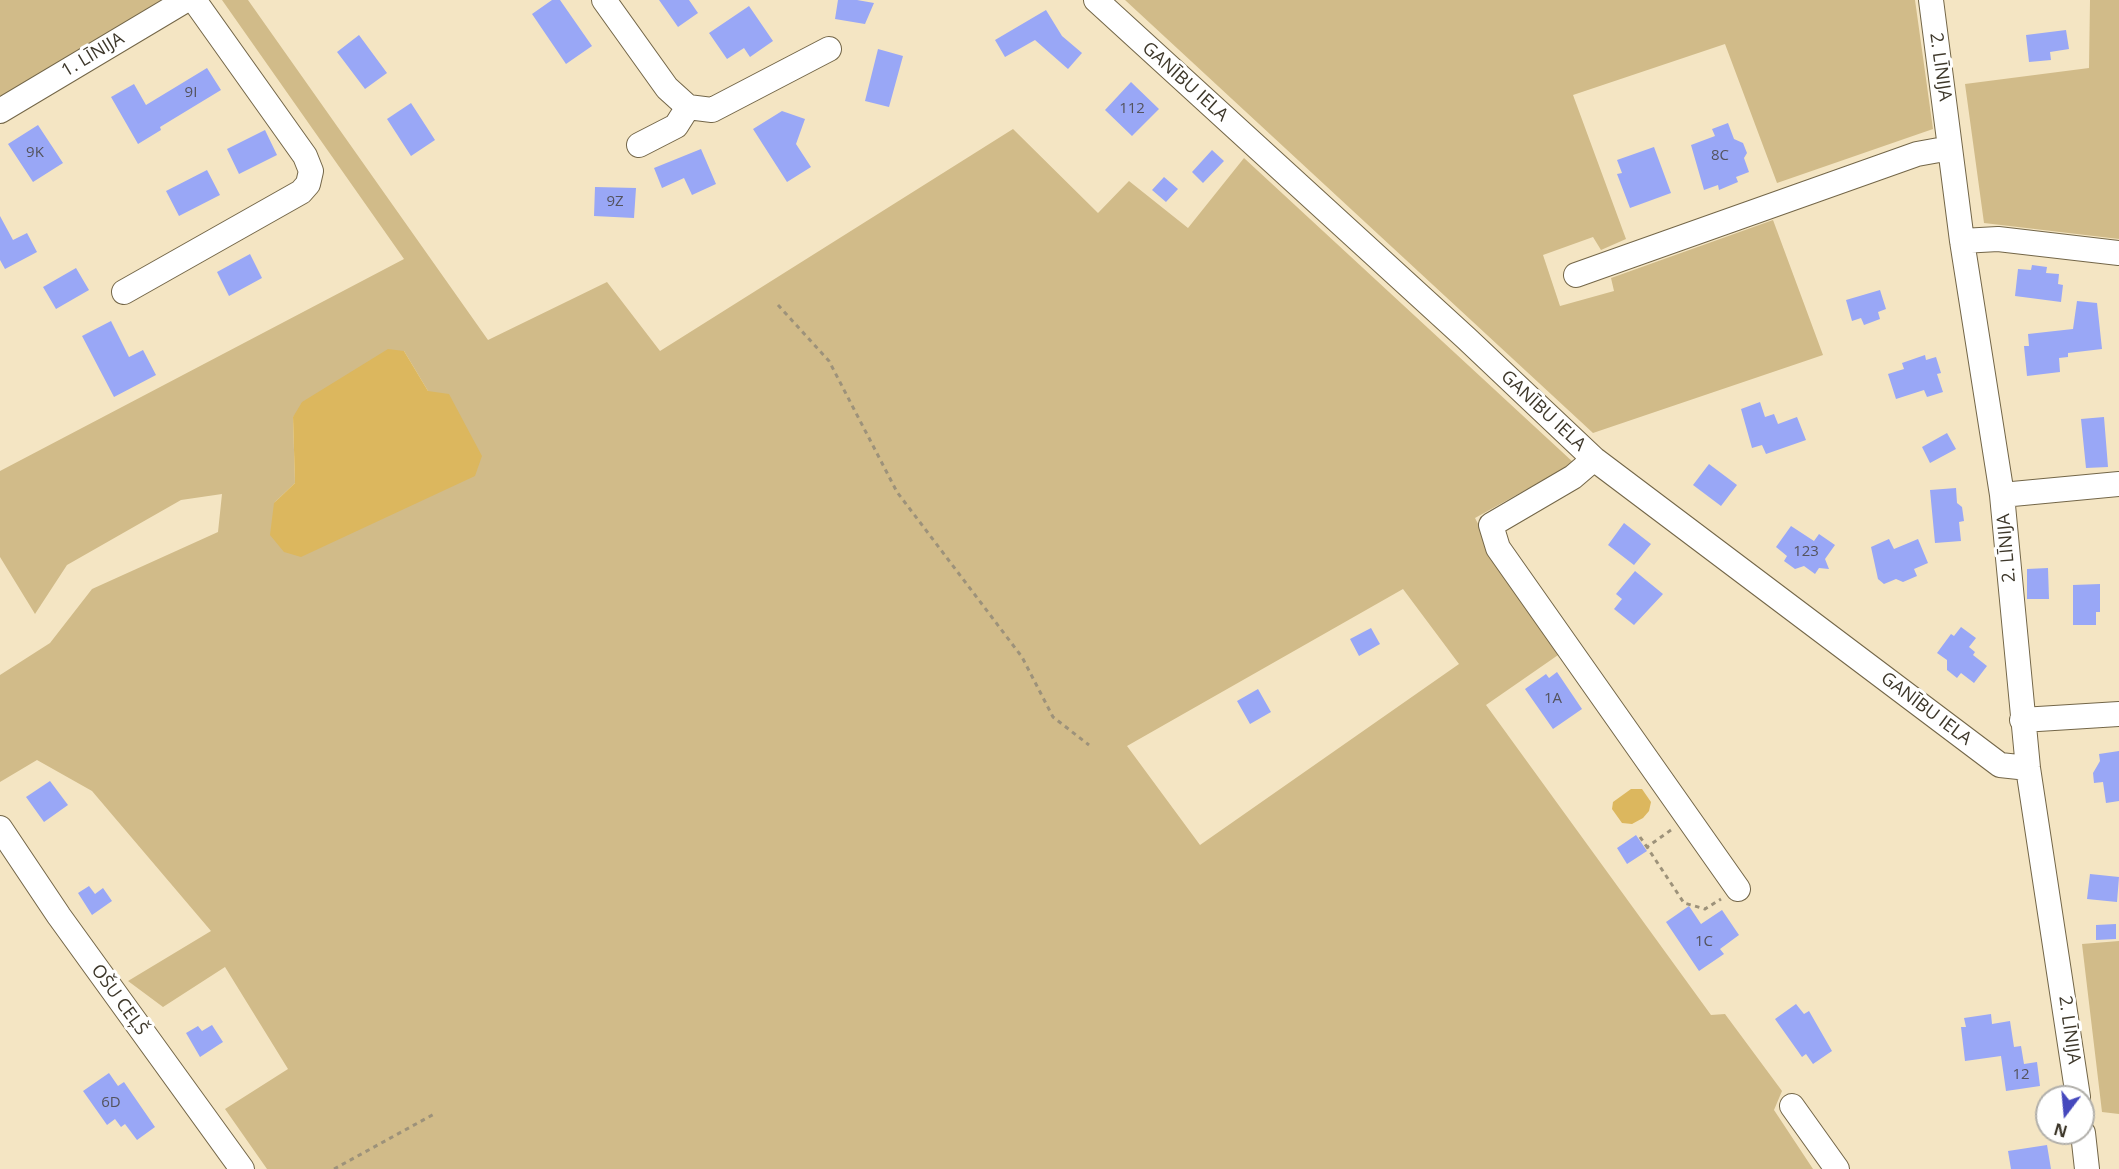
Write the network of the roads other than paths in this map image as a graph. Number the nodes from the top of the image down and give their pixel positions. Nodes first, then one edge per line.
1 (186, 0) edge
2 (194, 0) edge
3 (604, 0) edge
4 (1096, 0) edge
5 (1930, 0) edge
6 (829, 49) dead end
7 (688, 107) junction
8 (0, 111) edge
9 (639, 145) dead end
10 (1950, 148) junction
11 (1962, 241) junction
12 (2119, 253) edge
13 (1576, 275) dead end
14 (123, 292) dead end
15 (1594, 459) junction
16 (2119, 484) edge
17 (2002, 495) junction
18 (2119, 714) edge
19 (2022, 720) junction
20 (2028, 768) junction
21 (0, 828) edge
22 (1738, 889) road end
23 (2076, 1085) edge
24 (1792, 1106) dead end
25 (2084, 1145) edge
26 (232, 1166) edge
27 (1836, 1169) edge
28 (2087, 1169) edge

1 - 8 street, 1. LĪNIJA
2 - 14 street
3 - 7 street
4 - 15 street, GANĪBU IELA
5 - 10 street, 2. LĪNIJA
6 - 7 street
7 - 9 street
10 - 11 street, 2. LĪNIJA
10 - 13 street
11 - 12 street
11 - 17 street, 2. LĪNIJA
15 - 20 street, GANĪBU IELA
15 - 22 street
16 - 17 street
17 - 19 street, 2. LĪNIJA
18 - 19 street
19 - 20 street, 2. LĪNIJA
20 - 23 street, 2. LĪNIJA
21 - 26 street, OŠU CEĻŠ
24 - 27 street
25 - 28 street

